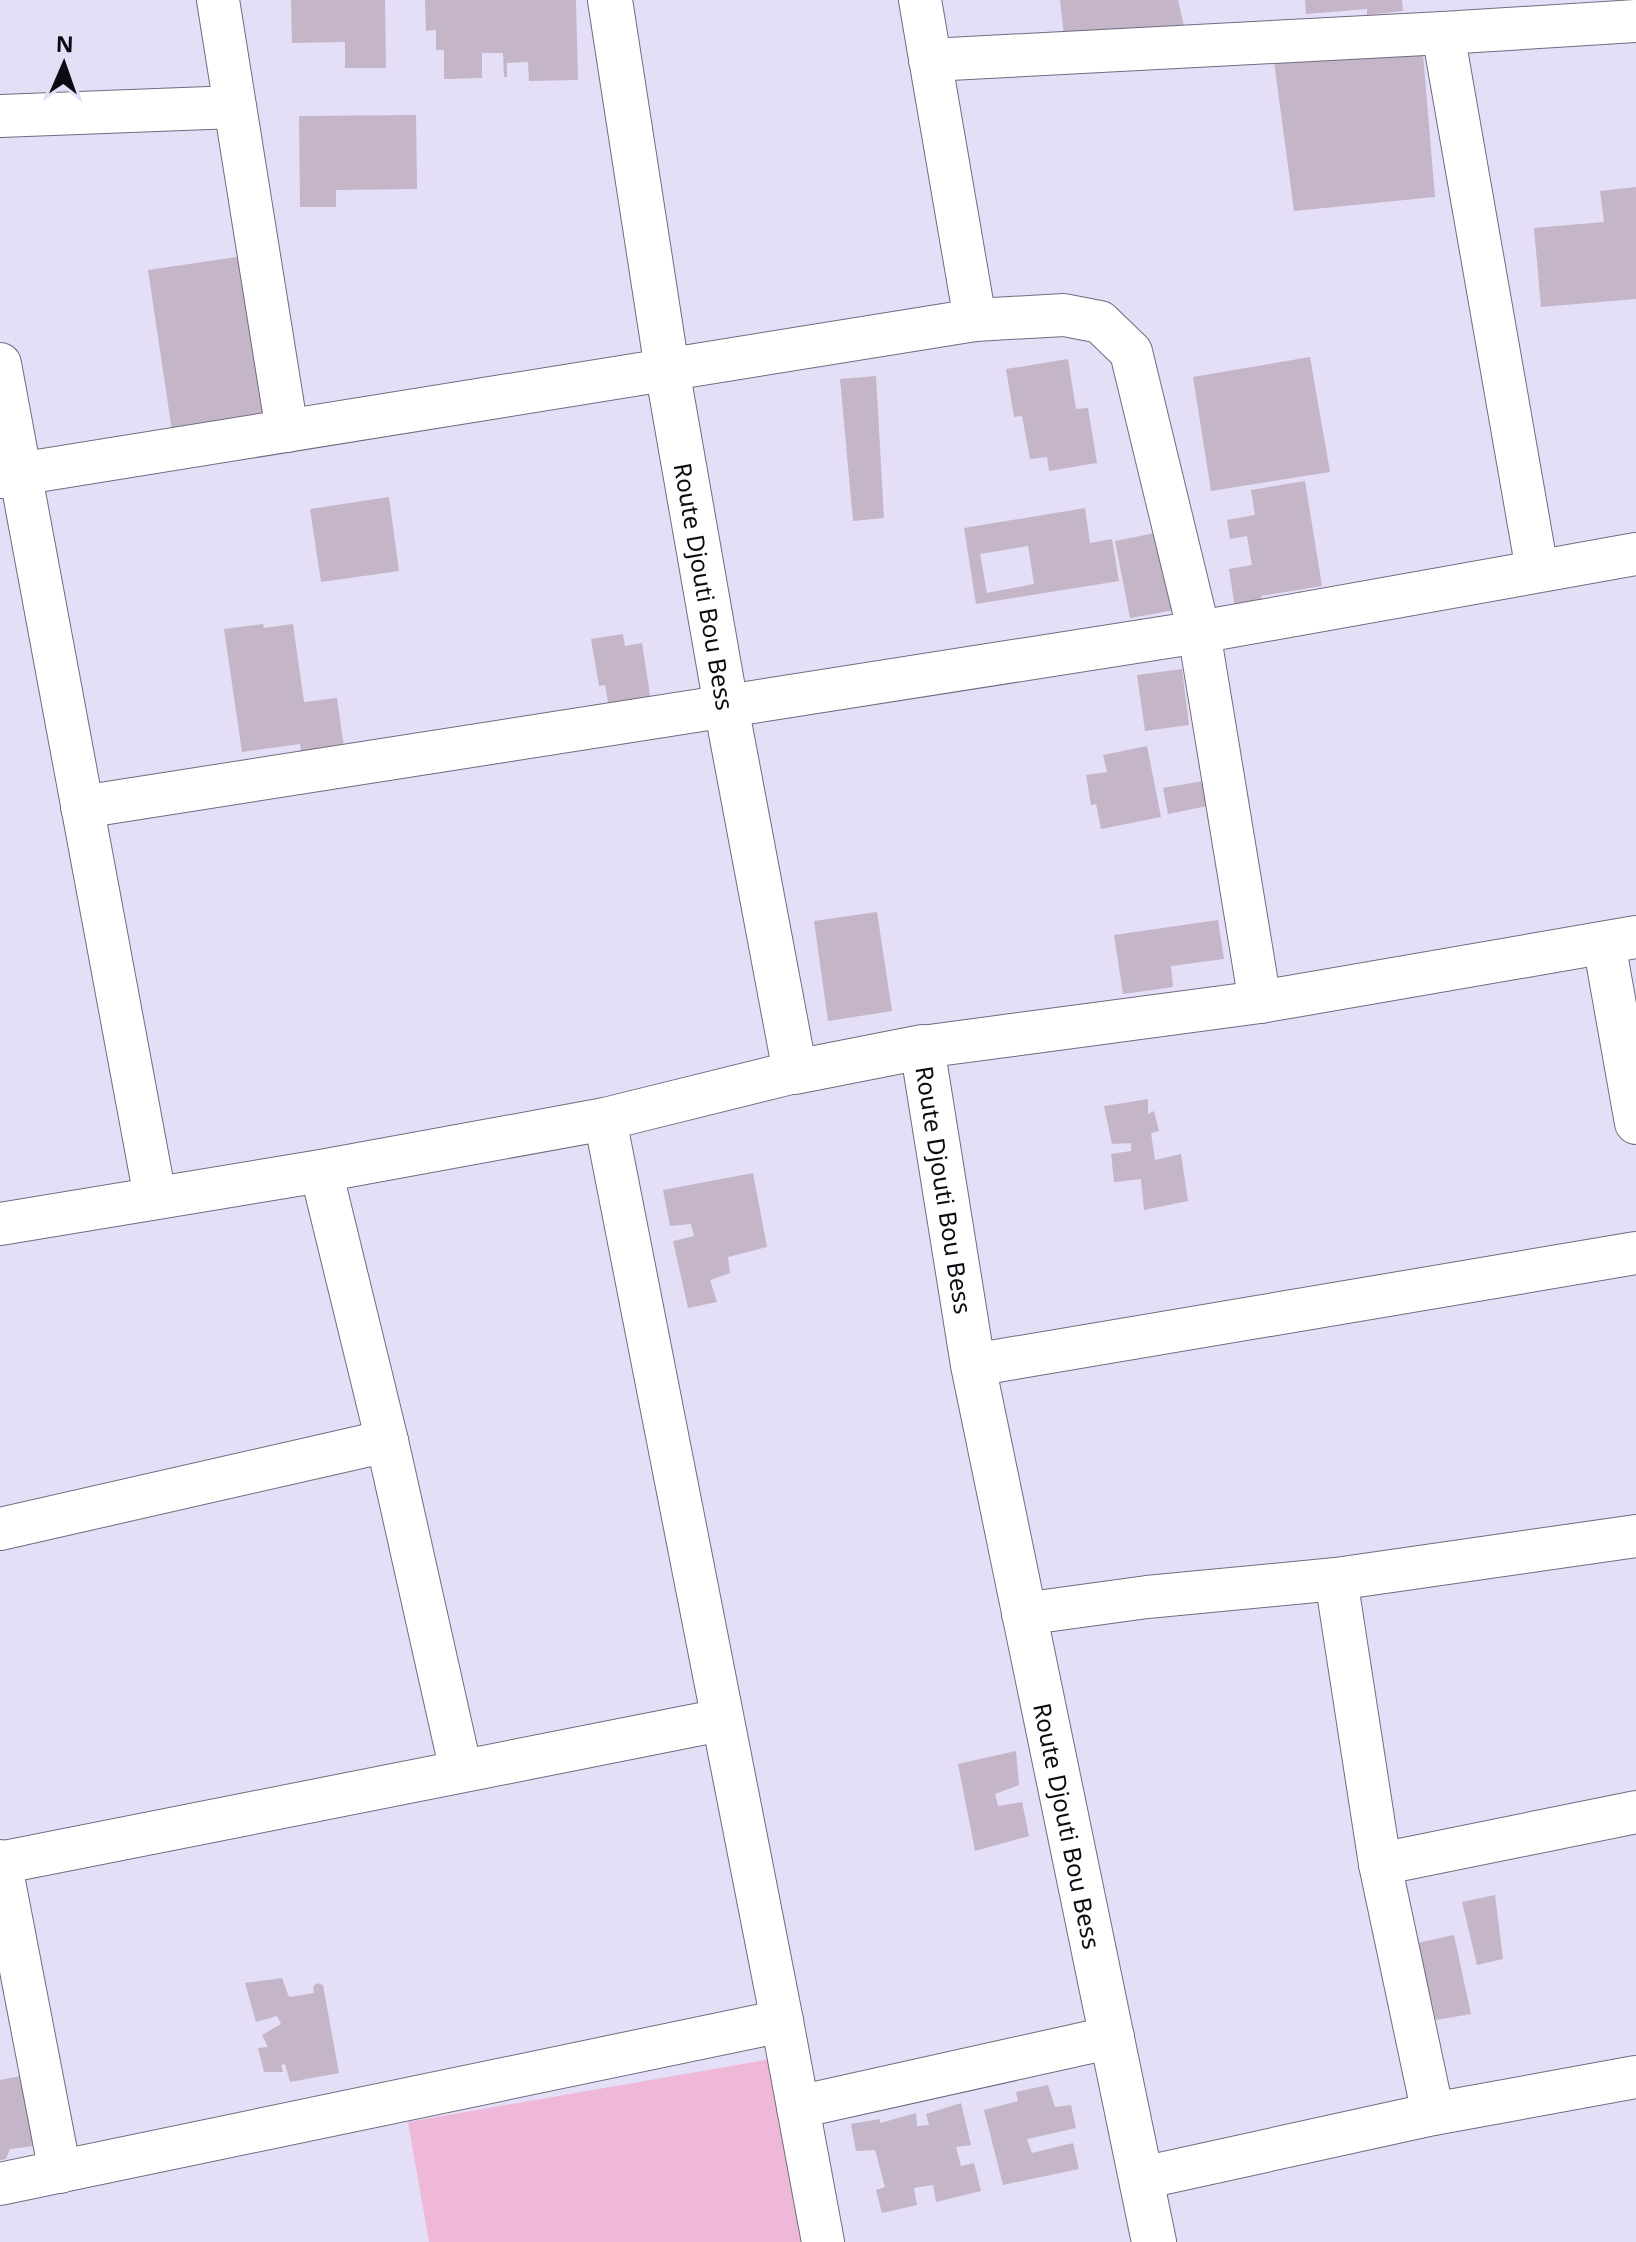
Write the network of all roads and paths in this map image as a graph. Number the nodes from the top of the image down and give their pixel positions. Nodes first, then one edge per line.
1 (218, 0) edge
2 (610, 0) edge
3 (920, 0) edge
4 (1636, 21) edge
5 (1443, 33) junction
6 (930, 60) junction
7 (235, 107) junction
8 (0, 116) edge
9 (975, 320) junction
10 (0, 364) edge
11 (667, 369) junction
12 (287, 431) junction
13 (10, 475) edge
14 (1636, 554) edge
15 (1537, 570) junction
16 (1199, 632) junction
17 (726, 706) junction
18 (82, 807) junction
19 (1620, 940) edge
20 (1260, 1002) junction
21 (922, 1047) junction
22 (795, 1072) junction
23 (605, 1119) junction
24 (1636, 1123) edge
25 (321, 1171) junction
26 (155, 1197) junction
27 (0, 1224) edge
28 (1636, 1253) edge
29 (973, 1365) junction
30 (387, 1441) junction
31 (0, 1529) edge
32 (1636, 1536) edge
33 (1336, 1579) junction
34 (1023, 1614) junction
35 (721, 1720) junction
36 (461, 1771) junction
37 (1636, 1812) edge
38 (0, 1862) edge
39 (1380, 1864) junction
40 (782, 2021) junction
41 (1113, 2037) junction
42 (1636, 2077) edge
43 (798, 2107) junction
44 (1433, 2114) junction
45 (60, 2172) junction
46 (1142, 2178) junction
47 (0, 2184) edge
48 (823, 2242) edge
49 (1154, 2242) edge

1 - 7 street
2 - 11 main road, Route Djouti Bou Bess
3 - 6 street
4 - 5 street
5 - 6 street
5 - 15 street
6 - 9 street
7 - 8 street
7 - 12 street
9 - 11 street
9 - 16 street
10 - 13 street
11 - 12 street
11 - 17 main road, Route Djouti Bou Bess
12 - 13 street
13 - 18 street
14 - 15 street
15 - 16 street
16 - 17 street
16 - 20 street
17 - 18 street
17 - 22 main road, Route Djouti Bou Bess
18 - 26 street
19 - 20 street
19 - 24 street
20 - 21 street
21 - 22 main road, Route Djouti Bou Bess
21 - 29 main road, Route Djouti Bou Bess
22 - 23 street
23 - 25 street
23 - 35 street
25 - 26 street
25 - 30 street
26 - 27 street
28 - 29 street
29 - 34 main road, Route Djouti Bou Bess
30 - 31 street
30 - 36 street
32 - 33 street
33 - 34 street
33 - 39 street
34 - 41 main road, Route Djouti Bou Bess
35 - 36 street
35 - 40 street
36 - 38 street
37 - 39 street
38 - 45 street
39 - 44 street
40 - 43 street
40 - 45 street
41 - 43 street
41 - 46 main road, Route Djouti Bou Bess
42 - 44 street
43 - 48 street
44 - 46 street
45 - 47 street
46 - 49 main road, Route Djouti Bou Bess

